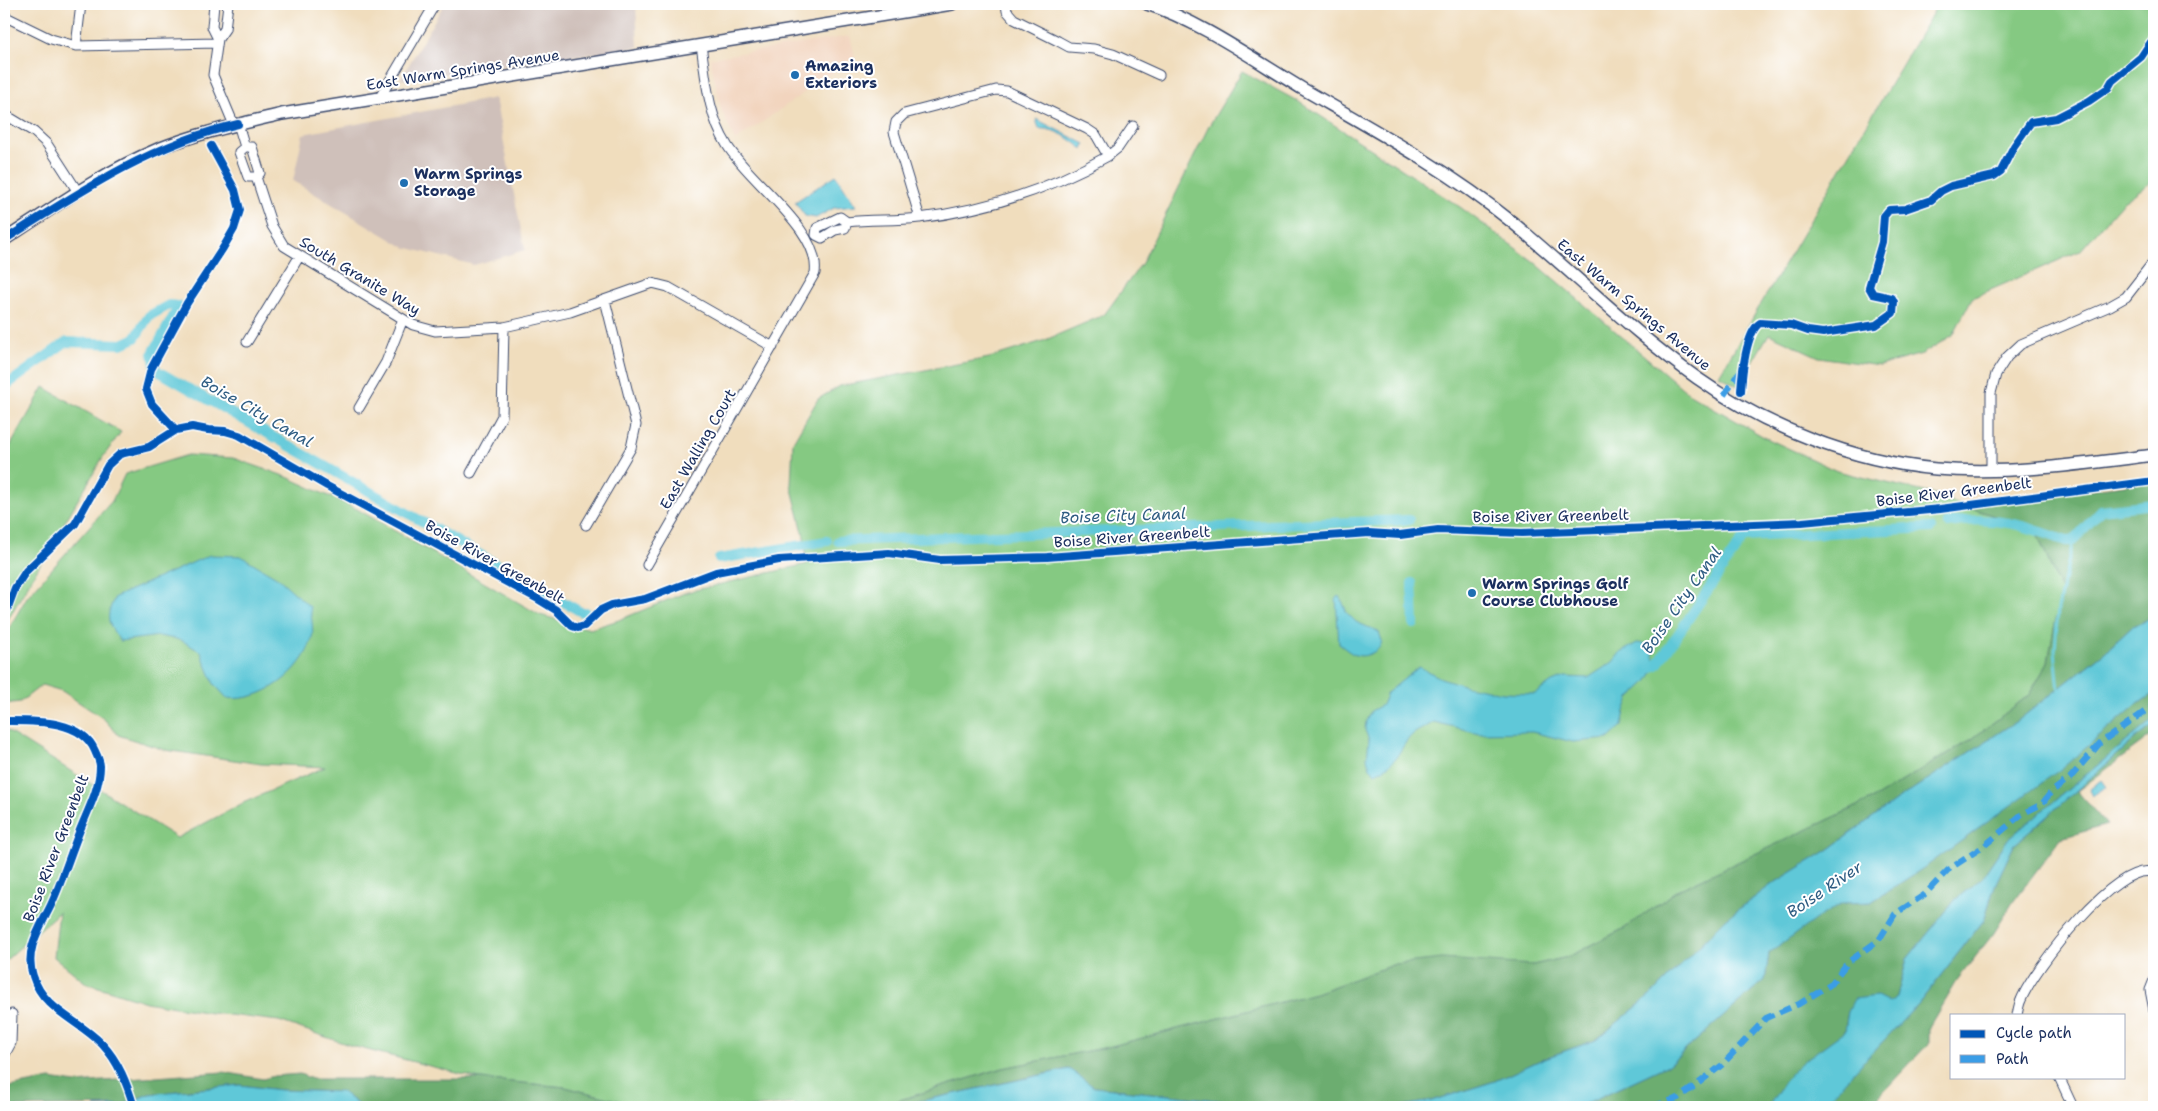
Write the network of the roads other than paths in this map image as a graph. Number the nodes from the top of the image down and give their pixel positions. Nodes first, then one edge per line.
1 (81, 4) edge
2 (214, 4) edge
3 (228, 4) edge
4 (434, 4) edge
5 (952, 4) edge
6 (1006, 4) edge
7 (1147, 4) edge
8 (4, 16) edge
9 (218, 41) junction
10 (701, 45) junction
11 (76, 46) junction
12 (1160, 75) dead end
13 (379, 99) junction
14 (4, 114) edge
15 (236, 125) junction
16 (1133, 126) dead end
17 (245, 147) junction
18 (1108, 156) junction
19 (256, 177) junction
20 (78, 192) junction
21 (920, 218) junction
22 (812, 237) junction
23 (4, 240) edge
24 (299, 257) junction
25 (2154, 261) edge
26 (605, 300) junction
27 (403, 319) junction
28 (504, 327) junction
29 (247, 342) dead end
30 (773, 347) junction
31 (360, 408) dead end
32 (2154, 455) edge
33 (1990, 471) junction
34 (471, 473) dead end
35 (586, 524) dead end
36 (647, 565) dead end
37 (2154, 873) edge
38 (2154, 980) edge
39 (2154, 1010) edge
40 (12, 1014) dead end
41 (2017, 1014) edge
42 (4, 1056) edge
43 (2059, 1078) edge
44 (2073, 1107) edge

1 - 11 street
2 - 9 street
3 - 9 street
4 - 13 street
5 - 10 street, East Warm Springs Avenue
6 - 12 street
7 - 33 street, East Warm Springs Avenue
8 - 11 street
9 - 11 street
9 - 15 street, South Granite Way
10 - 13 street, East Warm Springs Avenue
10 - 22 street
13 - 15 street, East Warm Springs Avenue
14 - 20 street
15 - 17 street, South Granite Way
15 - 20 street, East Warm Springs Avenue
16 - 18 street
17 - 19 street, South Granite Way
17 - 19 street, South Granite Way
18 - 21 street
18 - 21 street
19 - 24 street, South Granite Way
20 - 23 street, East Warm Springs Avenue
21 - 22 street
22 - 30 street, East Walling Court
24 - 27 street, South Granite Way
24 - 29 street
25 - 33 street
26 - 28 street, South Granite Way
26 - 30 street, South Granite Way
26 - 35 street
27 - 28 street, South Granite Way
27 - 31 street
28 - 34 street
30 - 36 street, East Walling Court
32 - 33 street, East Warm Springs Avenue
37 - 41 street
38 - 39 street
40 - 42 street
43 - 44 street

